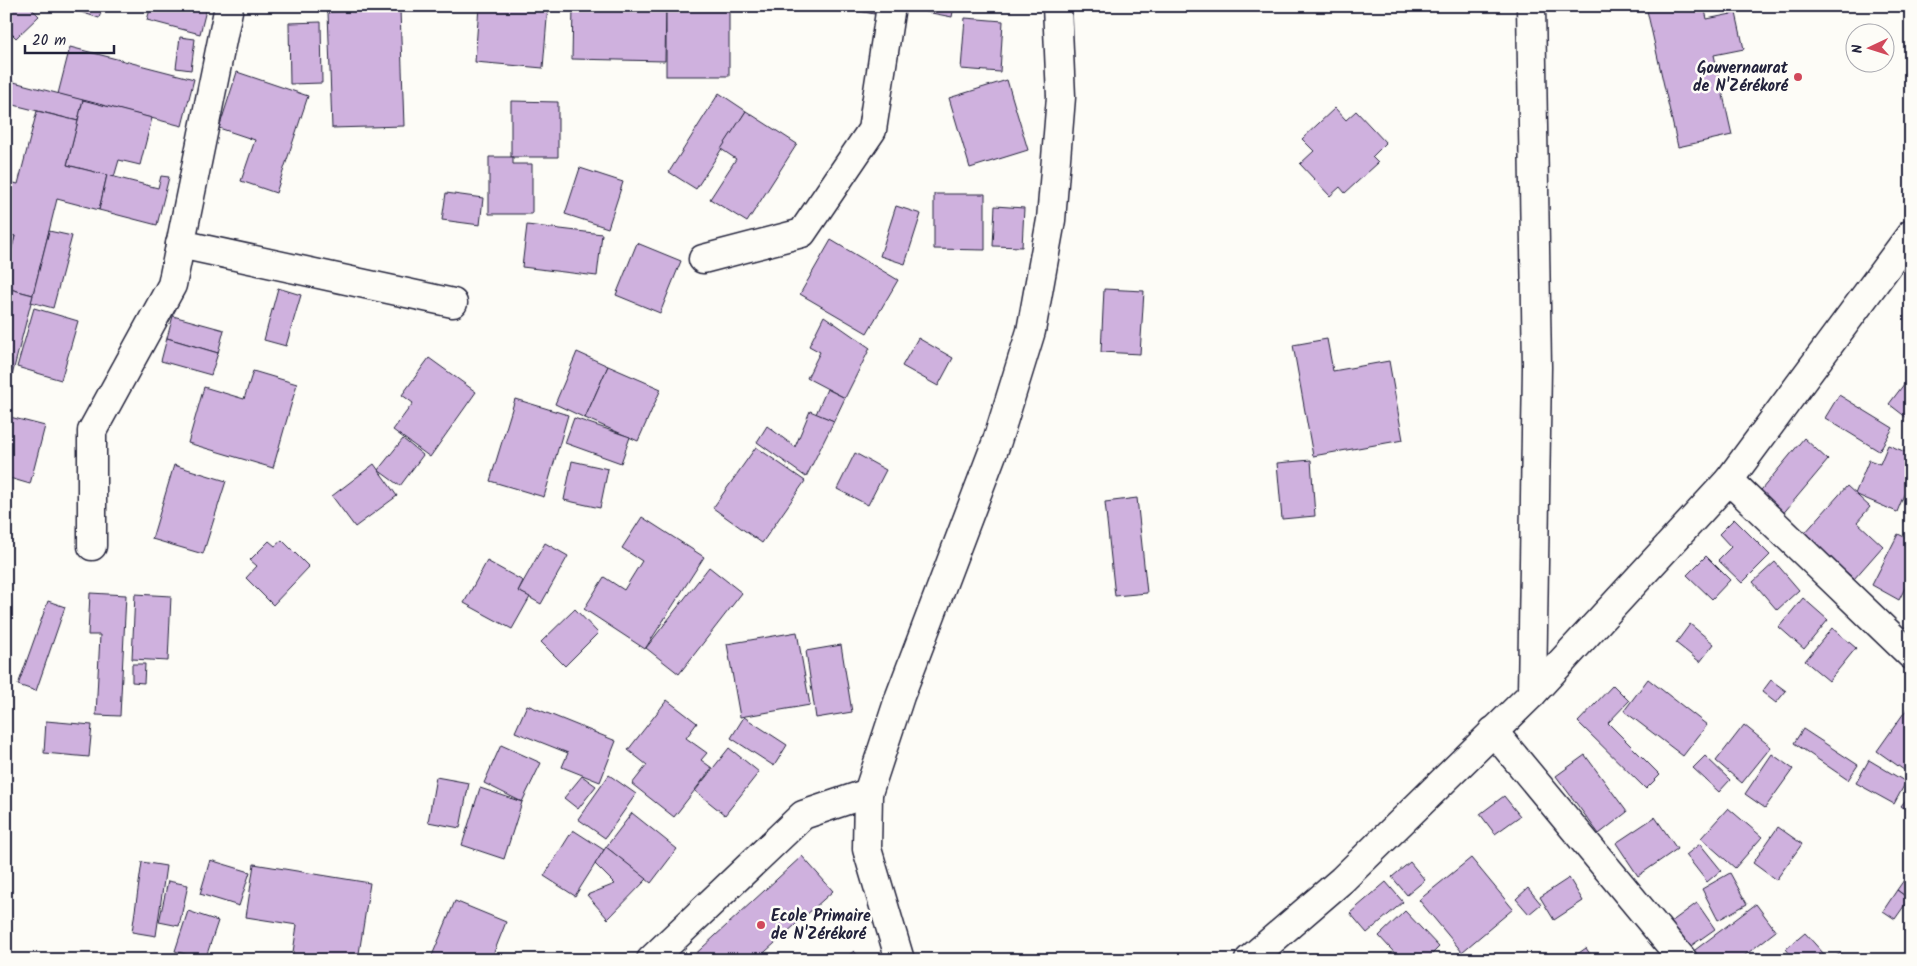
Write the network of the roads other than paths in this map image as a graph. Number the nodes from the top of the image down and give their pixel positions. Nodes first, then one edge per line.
1 (229, 6) edge
2 (891, 6) edge
3 (1056, 6) edge
4 (1531, 6) edge
5 (1911, 234) edge
6 (180, 244) junction
7 (703, 259) dead end
8 (453, 303) dead end
9 (1729, 480) junction
10 (92, 546) dead end
11 (1911, 655) edge
12 (1532, 694) junction
13 (1493, 731) junction
14 (868, 793) junction
15 (651, 960) edge
16 (900, 960) edge
17 (1249, 960) edge
18 (1683, 960) edge

1 - 6 street
2 - 7 street
3 - 14 street
4 - 12 street
5 - 9 street
6 - 8 street
6 - 10 street
9 - 11 street
9 - 12 street
12 - 13 street
13 - 17 street
13 - 18 street
14 - 15 street
14 - 16 street

